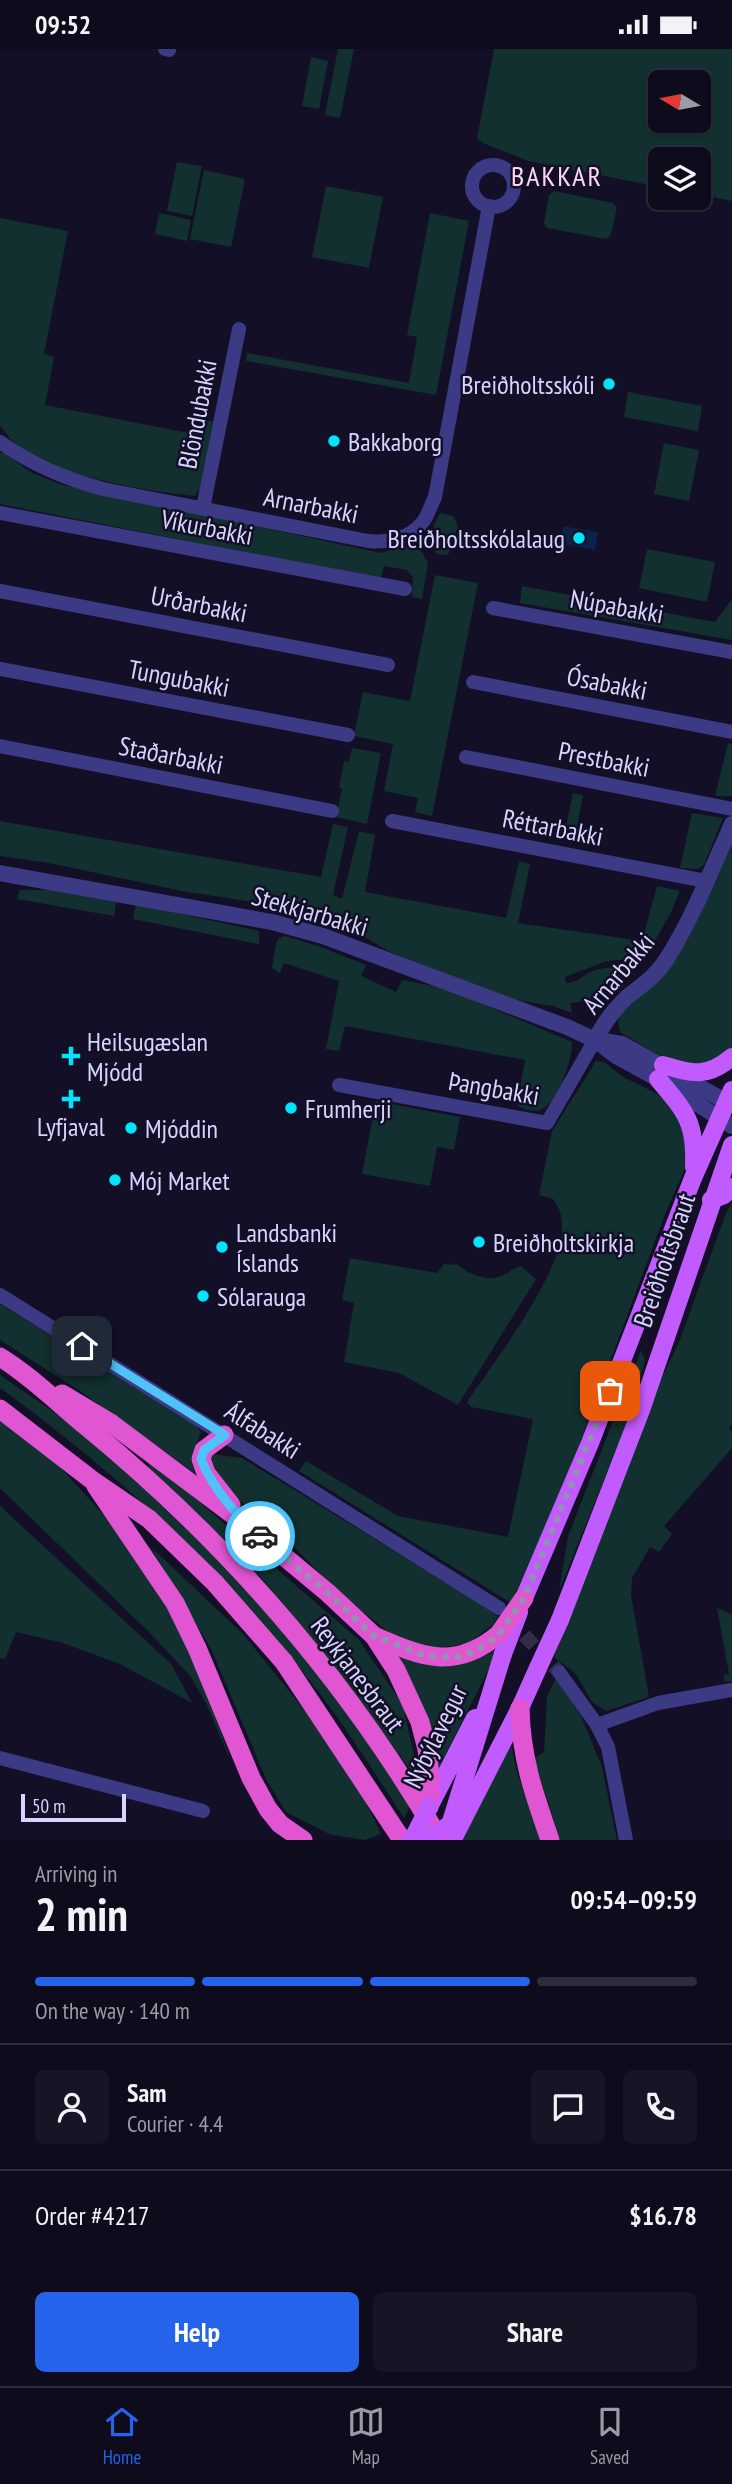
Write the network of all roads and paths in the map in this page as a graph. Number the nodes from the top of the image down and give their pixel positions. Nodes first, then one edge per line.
1 (489, 206) dead end
2 (239, 329) dead end
3 (0, 442) edge
4 (203, 508) junction
5 (0, 513) edge
6 (405, 589) dead end
7 (0, 591) edge
8 (494, 608) dead end
9 (732, 653) edge
10 (388, 665) dead end
11 (0, 669) edge
12 (473, 682) dead end
13 (732, 731) edge
14 (348, 735) dead end
15 (0, 747) edge
16 (466, 757) dead end
17 (732, 809) edge
18 (332, 811) dead end
19 (392, 821) dead end
20 (732, 824) edge
21 (0, 873) edge
22 (706, 881) junction
23 (595, 1040) junction
24 (732, 1057) edge
25 (661, 1072) junction
26 (339, 1085) dead end
27 (728, 1108) edge
28 (732, 1145) edge
29 (693, 1178) junction
30 (732, 1187) edge
31 (711, 1200) junction
32 (0, 1295) edge
33 (4, 1359) edge
34 (0, 1409) edge
35 (225, 1435) junction
36 (92, 1479) junction
37 (244, 1523) junction
38 (524, 1598) junction
39 (499, 1608) tunnel mouth
40 (374, 1636) junction
41 (503, 1654) junction
42 (559, 1672) tunnel mouth
43 (732, 1690) edge
44 (520, 1708) junction
45 (597, 1725) junction
46 (0, 1758) edge
47 (429, 1807) junction
48 (203, 1811) dead end
49 (447, 1836) edge
50 (303, 1840) edge
51 (402, 1840) edge
52 (412, 1840) edge
53 (426, 1840) edge
54 (550, 1840) edge
55 (626, 1840) edge

1 - 4 street, Arnarbakki
2 - 4 street, Blöndubakki
3 - 4 street, Arnarbakki
5 - 6 street, Víkurbakki
7 - 10 street, Urðarbakki
8 - 9 street, Núpabakki
11 - 14 street, Tungubakki
12 - 13 street, Ósabakki
15 - 18 street, Staðarbakki
16 - 17 street, Prestbakki
19 - 22 street, Réttarbakki
20 - 22 street, Arnarbakki
21 - 23 street, Stekkjarbakki
22 - 23 street, Arnarbakki
23 - 25 street, Stekkjarbakki
23 - 26 street, Þangbakki
24 - 25 main road
25 - 27 street, Stekkjarbakki
25 - 29 main road
27 - 29 main road, Breiðholtsbraut
28 - 31 main road, Breiðholtsbraut
29 - 38 main road, Breiðholtsbraut
30 - 31 main road
31 - 44 main road, Breiðholtsbraut, bridge
32 - 35 street, Álfabakki
33 - 37 highway
33 - 49 highway, Reykjanesbraut
34 - 36 highway, Reykjanesbraut
35 - 37 highway
35 - 39 street, Álfabakki
36 - 50 highway
36 - 51 highway, Reykjanesbraut
37 - 40 highway
38 - 40 highway, bridge
38 - 41 main road, Breiðholtsbraut, bridge
40 - 47 highway
41 - 47 main road, Nýbýlavegur
41 - 49 main road
42 - 45 street
43 - 45 street
44 - 49 main road, Breiðholtsbraut
44 - 54 highway
45 - 55 street
46 - 48 street
47 - 52 main road, Nýbýlavegur, bridge
47 - 53 main road, bridge
49 - 53 main road, Breiðholtsbraut, bridge

